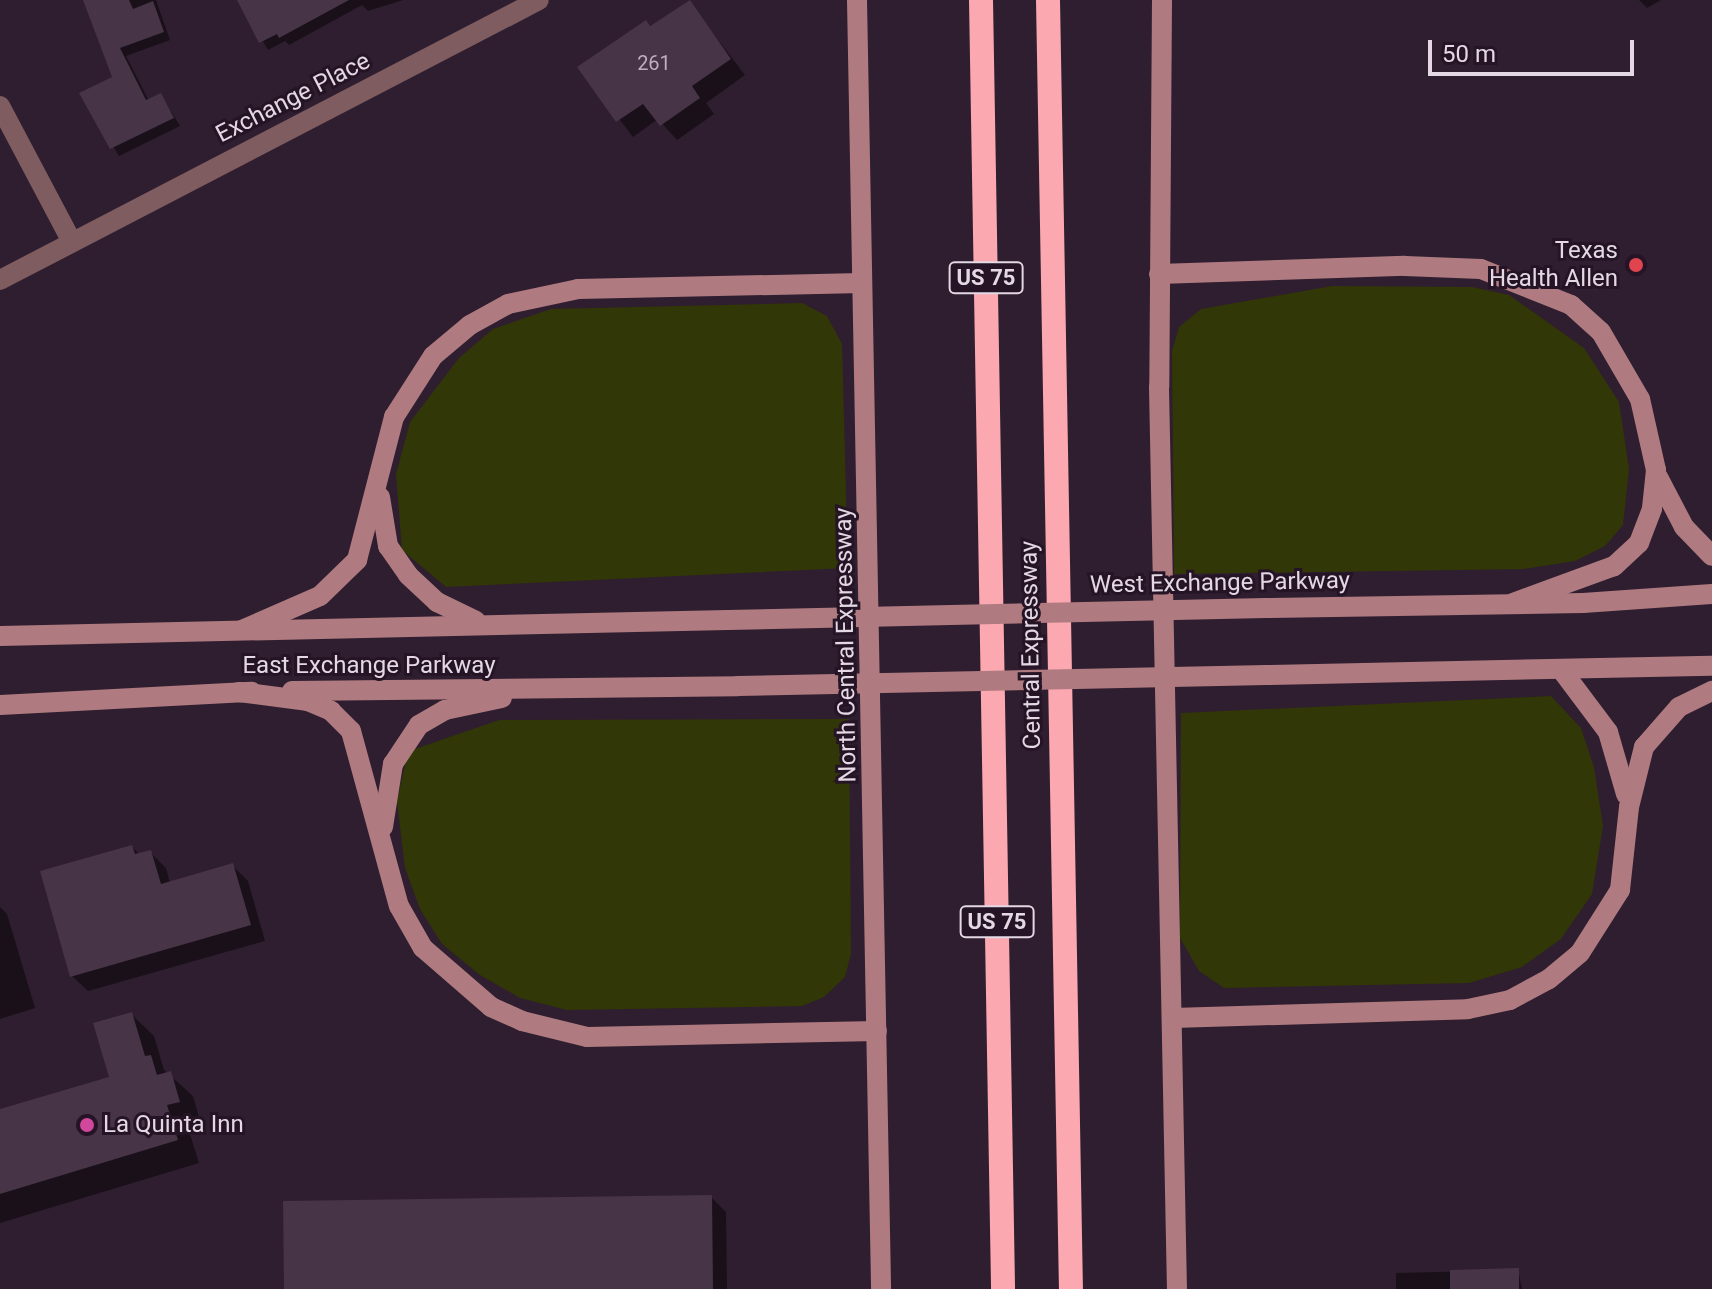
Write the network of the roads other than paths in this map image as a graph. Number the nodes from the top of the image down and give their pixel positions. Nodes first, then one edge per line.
1 (539, 0) edge
2 (857, 0) edge
3 (981, 0) edge
4 (1048, 0) edge
5 (1162, 0) edge
6 (0, 106) edge
7 (72, 242) junction
8 (1159, 274) junction
9 (0, 280) edge
10 (862, 283) junction
11 (1656, 470) junction
12 (378, 490) junction
13 (1712, 556) edge
14 (1712, 594) edge
15 (1513, 603) junction
16 (728, 620) joint
17 (478, 622) junction
18 (242, 630) junction
19 (0, 636) edge
20 (1712, 666) edge
21 (1563, 672) junction
22 (1712, 691) edge
23 (239, 692) junction
24 (527, 692) junction
25 (0, 705) edge
26 (1629, 807) junction
27 (381, 839) junction
28 (1173, 1018) junction
29 (877, 1031) junction
30 (1070, 1256) junction
31 (881, 1289) edge
32 (1003, 1289) edge
33 (1071, 1289) edge
34 (1079, 1289) edge
35 (1177, 1289) edge

1 - 7 street, Exchange Place
2 - 10 main road, North Central Expressway
3 - 32 highway, Central Expressway / US 75
4 - 30 highway, Central Expressway / US 75
5 - 8 main road
6 - 7 street
7 - 9 street, Exchange Place
8 - 11 main road
8 - 28 main road
10 - 12 main road
10 - 29 main road, North Central Expressway
11 - 13 main road
11 - 15 main road
12 - 17 main road
12 - 18 main road
14 - 15 main road, West Exchange Parkway
15 - 16 main road, West Exchange Parkway, bridge
16 - 17 main road, East Exchange Parkway
17 - 18 main road, East Exchange Parkway
18 - 19 main road, East Exchange Parkway
20 - 21 main road
21 - 24 main road, East Exchange Parkway, bridge
21 - 26 main road
22 - 26 main road
23 - 24 main road, East Exchange Parkway
23 - 25 main road, East Exchange Parkway
23 - 27 main road
24 - 27 main road
26 - 28 main road
27 - 29 main road
28 - 35 main road
29 - 31 main road, North Central Expressway
30 - 33 highway, Central Expressway / US 75
30 - 34 highway

